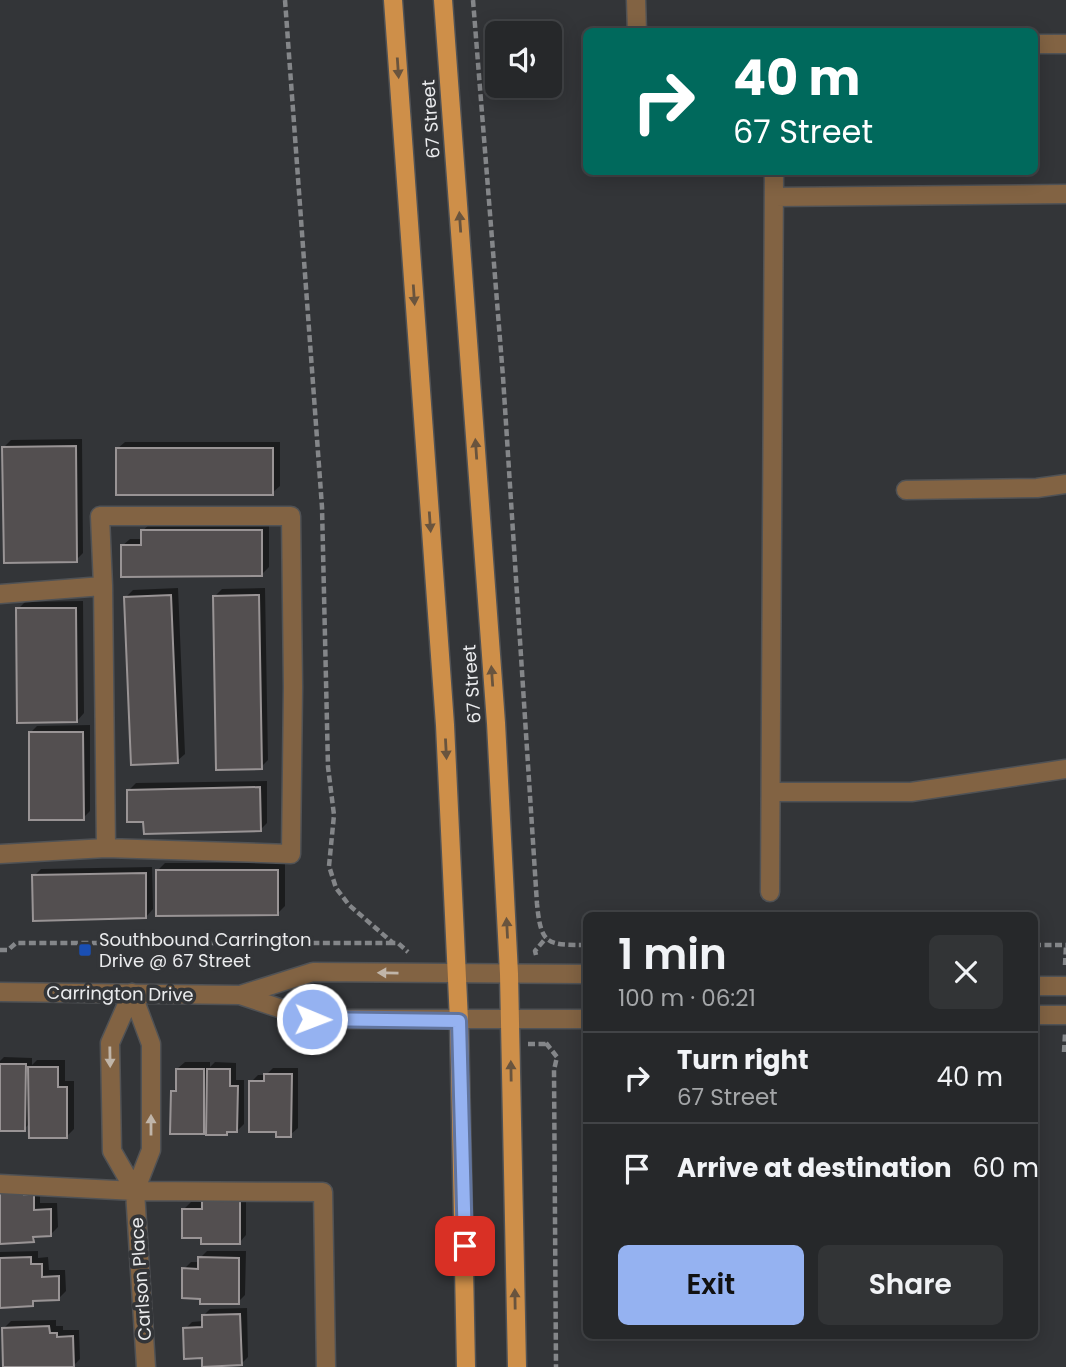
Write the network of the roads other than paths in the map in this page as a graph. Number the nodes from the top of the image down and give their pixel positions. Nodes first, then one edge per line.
1 (393, 0) edge
2 (443, 0) edge
3 (636, 0) edge
4 (636, 28) edge
5 (1038, 44) edge
6 (1066, 44) edge
7 (774, 175) edge
8 (1066, 194) edge
9 (774, 197) junction
10 (1066, 484) edge
11 (906, 490) dead end
12 (103, 586) junction
13 (0, 594) edge
14 (1066, 769) edge
15 (772, 792) junction
16 (107, 848) junction
17 (0, 854) edge
18 (770, 892) dead end
19 (457, 974) junction
20 (509, 974) junction
21 (583, 974) edge
22 (1038, 986) edge
23 (1066, 986) edge
24 (0, 992) edge
25 (132, 993) junction
26 (240, 995) junction
27 (1038, 1014) edge
28 (1066, 1014) edge
29 (583, 1019) edge
30 (459, 1021) junction
31 (510, 1021) junction
32 (0, 1184) edge
33 (135, 1191) junction
34 (146, 1367) edge
35 (326, 1367) edge
36 (466, 1367) edge
37 (517, 1367) edge

1 -> 19 main road, 67 Street
20 -> 2 main road, 67 Street
3 - 4 street
5 - 6 street
7 - 9 street
8 - 9 street
9 - 15 street
10 - 11 street
12 - 13 street
12 - 16 street
12 - 16 street
14 - 15 street
15 - 18 street
16 - 17 street
19 - 20 street, Carrington Drive
19 -> 26 street, Carrington Drive
19 - 30 main road, 67 Street
20 - 21 street, Carrington Drive
20 - 31 main road, 67 Street
22 - 23 street
24 - 25 street, Carrington Drive
25 - 26 street, Carrington Drive
33 -> 25 street, Carlson Place
25 -> 33 street, Carlson Place
26 - 30 street, Carrington Drive
27 - 28 street
29 - 31 street, Carrington Drive
30 - 31 street, Carrington Drive
30 - 36 main road, 67 Street
37 -> 31 main road, 67 Street
32 - 33 street
33 - 34 street, Carlson Place
33 - 35 street

